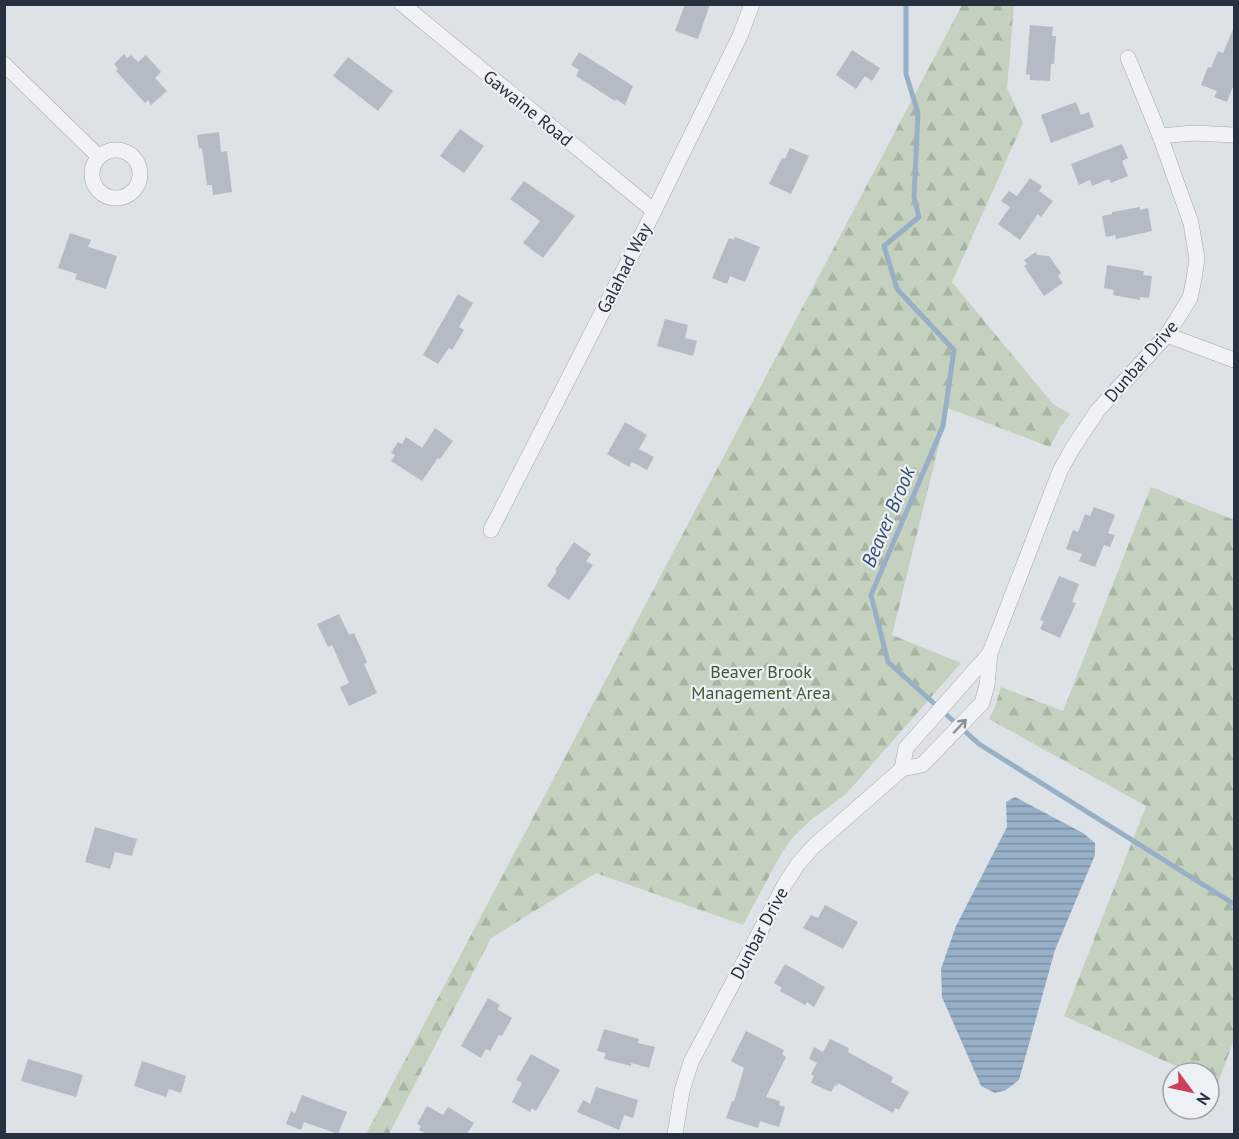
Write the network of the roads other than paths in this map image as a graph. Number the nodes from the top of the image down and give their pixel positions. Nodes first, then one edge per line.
1 (402, 4) edge
2 (752, 4) edge
3 (1128, 58) dead end
4 (4, 64) edge
5 (1234, 135) edge
6 (1160, 136) junction
7 (99, 157) dead end
8 (654, 211) junction
9 (1167, 335) junction
10 (1234, 360) edge
11 (491, 530) dead end
12 (990, 652) junction
13 (902, 769) junction
14 (675, 1134) edge

1 - 8 street, Gawaine Road
2 - 8 street, Galahad Way
3 - 6 street, Dunbar Drive
4 - 7 street
5 - 6 street
6 - 9 street, Dunbar Drive
8 - 11 street, Galahad Way
9 - 10 street
9 - 12 street, Dunbar Drive
12 - 13 street, Dunbar Drive
13 -> 12 street, Dunbar Drive
13 - 14 street, Dunbar Drive

